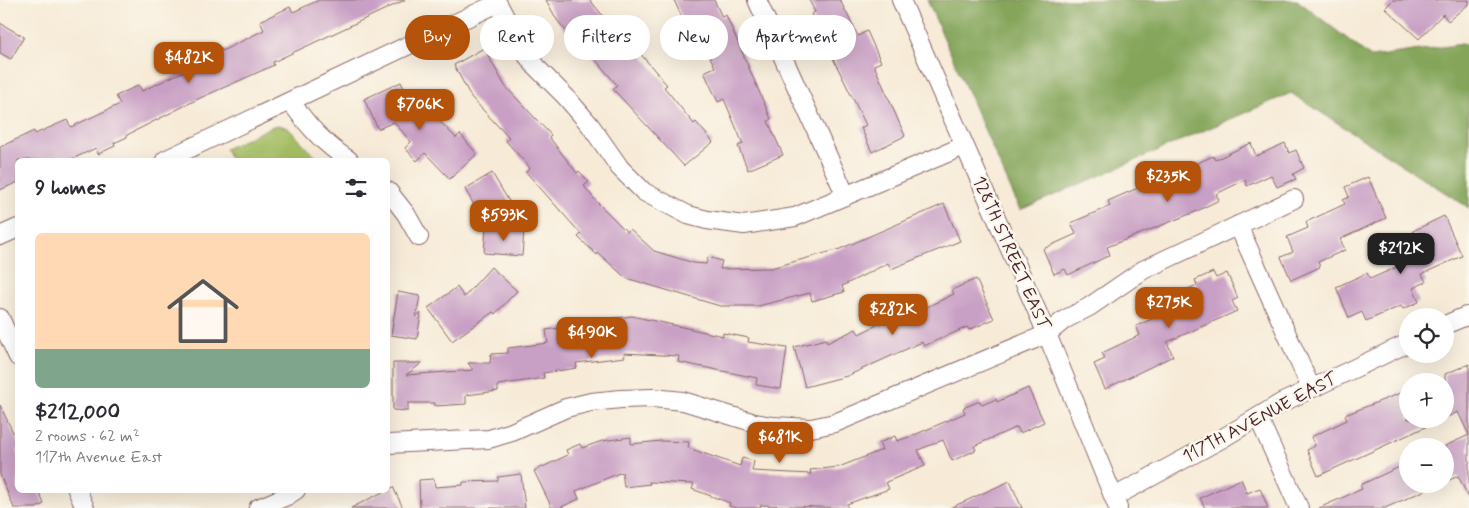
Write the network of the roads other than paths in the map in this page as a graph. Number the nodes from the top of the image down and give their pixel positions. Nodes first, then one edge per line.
1 (757, 0) edge
2 (901, 0) edge
3 (496, 2) edge
4 (291, 102) junction
5 (964, 146) junction
6 (169, 158) edge
7 (346, 158) edge
8 (390, 193) edge
9 (846, 196) junction
10 (1294, 198) dead end
11 (1238, 225) junction
12 (15, 229) edge
13 (0, 236) edge
14 (419, 237) dead end
15 (1469, 317) edge
16 (0, 318) edge
17 (1454, 321) edge
18 (1047, 334) junction
19 (1399, 347) edge
20 (15, 350) edge
21 (1311, 388) junction
22 (1258, 417) junction
23 (390, 444) edge
24 (78, 493) edge
25 (292, 493) edge
26 (1116, 502) edge
27 (85, 508) edge
28 (258, 508) edge
29 (1299, 508) edge

1 - 9 street
2 - 5 street, 128TH STREET EAST
3 - 4 street
3 - 9 street
4 - 6 street
4 - 7 street
5 - 9 street
5 - 18 street, 128TH STREET EAST
8 - 14 street
10 - 11 street
11 - 18 street
11 - 21 street
12 - 13 street
15 - 17 street
16 - 20 street
18 - 23 street
18 - 26 street, 128TH STREET EAST
19 - 21 street, 117TH AVENUE EAST
21 - 22 street, 117TH AVENUE EAST
22 - 26 street, 117TH AVENUE EAST
22 - 29 street
24 - 27 street
25 - 28 street

